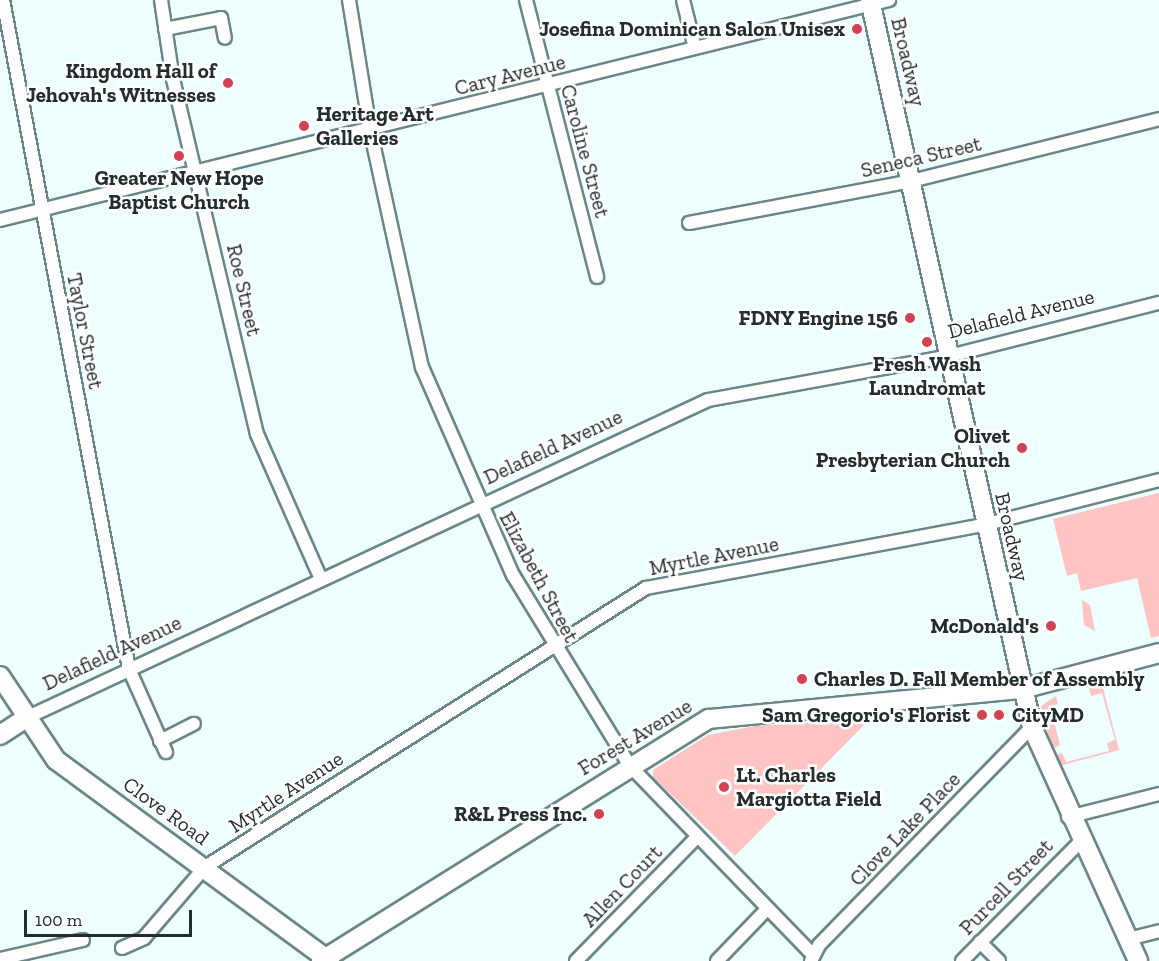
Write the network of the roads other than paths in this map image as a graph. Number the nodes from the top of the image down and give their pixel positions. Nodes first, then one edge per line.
1 (3, 0) edge
2 (160, 0) edge
3 (349, 0) edge
4 (526, 0) edge
5 (683, 0) edge
6 (877, 1) edge
7 (165, 29) junction
8 (225, 38) dead end
9 (695, 48) junction
10 (547, 86) junction
11 (1159, 119) edge
12 (370, 129) junction
13 (197, 172) junction
14 (911, 181) junction
15 (42, 210) junction
16 (0, 220) edge
17 (688, 223) dead end
18 (597, 278) dead end
19 (1159, 303) edge
20 (949, 356) junction
21 (1159, 480) edge
22 (479, 506) junction
23 (987, 524) junction
24 (321, 579) junction
25 (553, 645) junction
26 (1159, 654) edge
27 (129, 669) junction
28 (0, 676) edge
29 (1022, 689) junction
30 (26, 718) junction
31 (194, 724) dead end
32 (1032, 727) junction
33 (0, 735) edge
34 (630, 766) junction
35 (1159, 794) edge
36 (1068, 817) junction
37 (696, 837) junction
38 (1080, 842) junction
39 (205, 867) junction
40 (766, 910) junction
41 (1159, 931) edge
42 (1128, 939) junction
43 (83, 940) dead end
44 (980, 942) junction
45 (122, 948) dead end
46 (812, 957) edge
47 (0, 959) edge
48 (326, 960) edge
49 (576, 961) edge
50 (717, 961) edge
51 (962, 961) edge
52 (999, 961) edge
53 (1138, 961) edge

1 - 15 street, Taylor Street
2 - 7 street, Roe Street
3 - 12 street, Elizabeth Street
4 - 10 street, Caroline Street
5 - 9 street
6 - 9 street, Cary Avenue
6 - 14 street, Broadway
7 - 8 street
7 - 13 street, Roe Street
9 - 10 street, Cary Avenue
10 - 12 street, Cary Avenue
10 - 18 street, Caroline Street
11 - 14 street, Seneca Street
12 - 13 street, Cary Avenue
12 - 22 street, Elizabeth Street
13 - 15 street, Cary Avenue
13 - 24 street, Roe Street
14 - 17 street, Seneca Street
14 - 20 street, Broadway
15 - 16 street, Cary Avenue
15 - 27 street, Taylor Street
19 - 20 street, Delafield Avenue
20 - 22 street, Delafield Avenue
20 - 23 street, Broadway
21 - 23 street, Myrtle Avenue
22 - 24 street, Delafield Avenue
22 - 25 street, Elizabeth Street
23 - 25 street, Myrtle Avenue
23 - 29 street, Broadway
24 - 27 street, Delafield Avenue
25 - 34 street, Elizabeth Street
25 - 39 street, Myrtle Avenue
26 - 29 street, Forest Avenue
27 - 30 street, Delafield Avenue
27 - 31 street, Taylor Street
28 - 30 street, Clove Road
29 - 32 street, Broadway
29 - 34 street, Forest Avenue
30 - 33 street, Delafield Avenue
30 - 39 street, Clove Road
32 - 36 street, Broadway
32 - 46 street, Clove Lake Place
34 - 37 street, Elizabeth Street
34 - 48 street, Forest Avenue
35 - 36 street
36 - 38 street, Broadway
37 - 40 street, Elizabeth Street
37 - 49 street, Allen Court
38 - 42 street, Broadway
38 - 44 street, Purcell Street
39 - 45 street, Myrtle Avenue
39 - 48 street, Clove Road
40 - 46 street, Elizabeth Street
40 - 50 street
41 - 42 street
42 - 53 street, Broadway
43 - 47 street
44 - 51 street, Purcell Street
44 - 52 street

